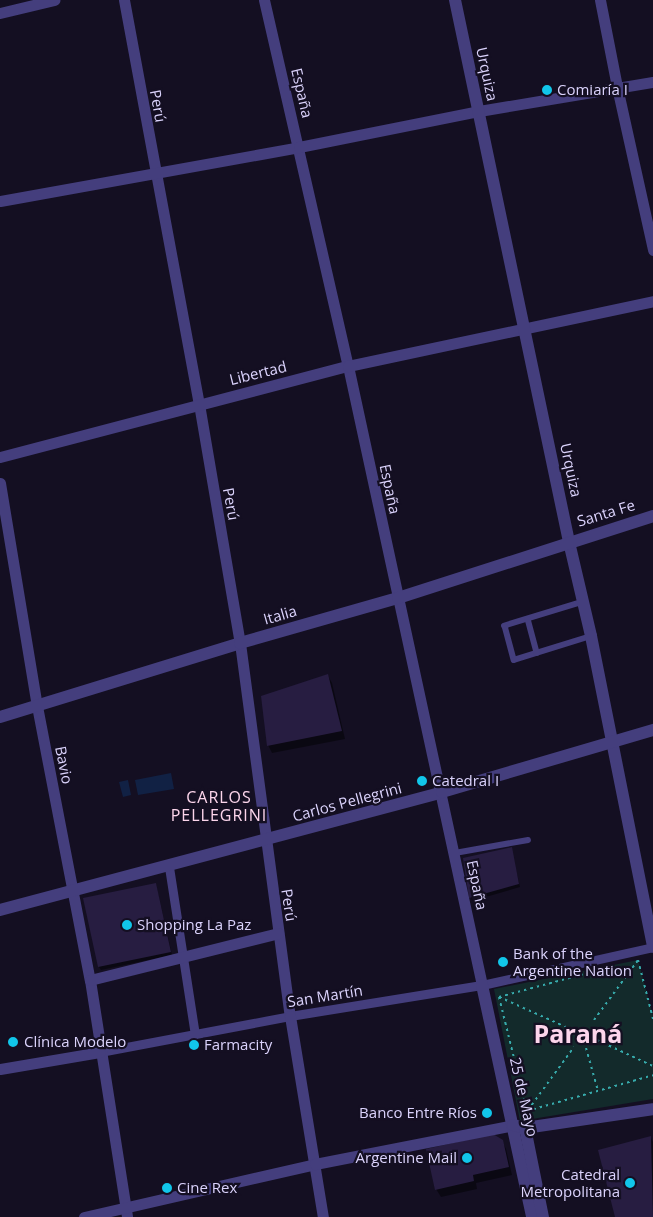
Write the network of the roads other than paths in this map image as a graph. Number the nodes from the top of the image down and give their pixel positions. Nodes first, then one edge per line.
1 (54, 0) edge
2 (124, 0) edge
3 (264, 0) edge
4 (454, 0) edge
5 (600, 0) edge
6 (0, 13) edge
7 (653, 82) edge
8 (617, 87) junction
9 (478, 111) junction
10 (299, 147) junction
11 (155, 173) junction
12 (0, 201) edge
13 (653, 250) edge
14 (653, 302) edge
15 (525, 327) junction
16 (348, 366) junction
17 (199, 404) junction
18 (0, 457) edge
19 (0, 483) edge
20 (653, 516) edge
21 (569, 542) junction
22 (398, 598) junction
23 (583, 602) junction
24 (528, 619) junction
25 (591, 636) junction
26 (240, 643) junction
27 (538, 653) junction
28 (37, 706) junction
29 (0, 717) edge
30 (653, 730) edge
31 (613, 742) junction
32 (442, 792) junction
33 (528, 840) dead end
34 (264, 841) junction
35 (455, 853) junction
36 (168, 866) junction
37 (74, 891) junction
38 (0, 910) edge
39 (278, 933) junction
40 (653, 947) edge
41 (182, 957) junction
42 (90, 980) junction
43 (482, 985) junction
44 (290, 1016) junction
45 (195, 1034) junction
46 (100, 1052) junction
47 (0, 1069) edge
48 (653, 1109) edge
49 (519, 1126) junction
50 (315, 1164) junction
51 (126, 1212) edge
52 (84, 1217) edge
53 (323, 1217) edge
54 (532, 1217) edge
55 (543, 1217) edge

1 - 6 street
2 - 11 street, Perú
3 - 10 street, España
4 - 9 street, Urquiza
5 - 8 street
7 - 8 street
8 - 9 street
8 - 13 street
9 - 10 street
9 - 15 street, Urquiza
10 - 11 street
10 - 16 street, España
11 - 12 street
11 - 17 street, Perú
14 - 15 street, Libertad
15 - 16 street, Libertad
15 - 21 street, Urquiza
16 - 17 street, Libertad
16 - 22 street, España
17 - 18 street, Libertad
17 - 26 street, Perú
19 - 28 street, Bavio
20 - 21 street, Santa Fe
21 - 22 street, Italia
21 - 23 street, Urquiza
22 - 26 street, Italia
22 - 32 street, España
23 - 24 lane
23 - 25 street, Urquiza
24 - 27 lane
24 - 27 lane
25 - 27 lane
25 - 31 street, Urquiza
26 - 28 street, Italia
26 - 34 street, Perú
28 - 29 street, Italia
28 - 37 street, Bavio
30 - 31 street, Carlos Pellegrini
31 - 32 street, Carlos Pellegrini
31 - 40 street, Urquiza
32 - 34 street, Carlos Pellegrini
32 - 35 street, España
33 - 35 lane
34 - 36 street, Carlos Pellegrini
34 - 39 street, Perú
35 - 43 street, España
36 - 37 street, Carlos Pellegrini
36 - 41 street
37 - 38 street, Carlos Pellegrini
37 - 42 street, Bavio
39 - 41 street
39 - 44 street, Perú
40 - 43 street, San Martín
41 - 42 street
41 - 45 street
42 - 46 street, Bavio
43 - 44 street, San Martín
43 - 49 street, 25 de Mayo
44 - 45 street, San Martín
44 - 50 street, Perú
45 - 46 street, San Martín
46 - 47 street, San Martín
46 - 51 street, Bavio
48 - 49 street
49 - 50 street
49 - 54 street, 25 de Mayo
49 - 55 street, 25 de Mayo
50 - 51 street
50 - 53 street, Perú
51 - 52 street

